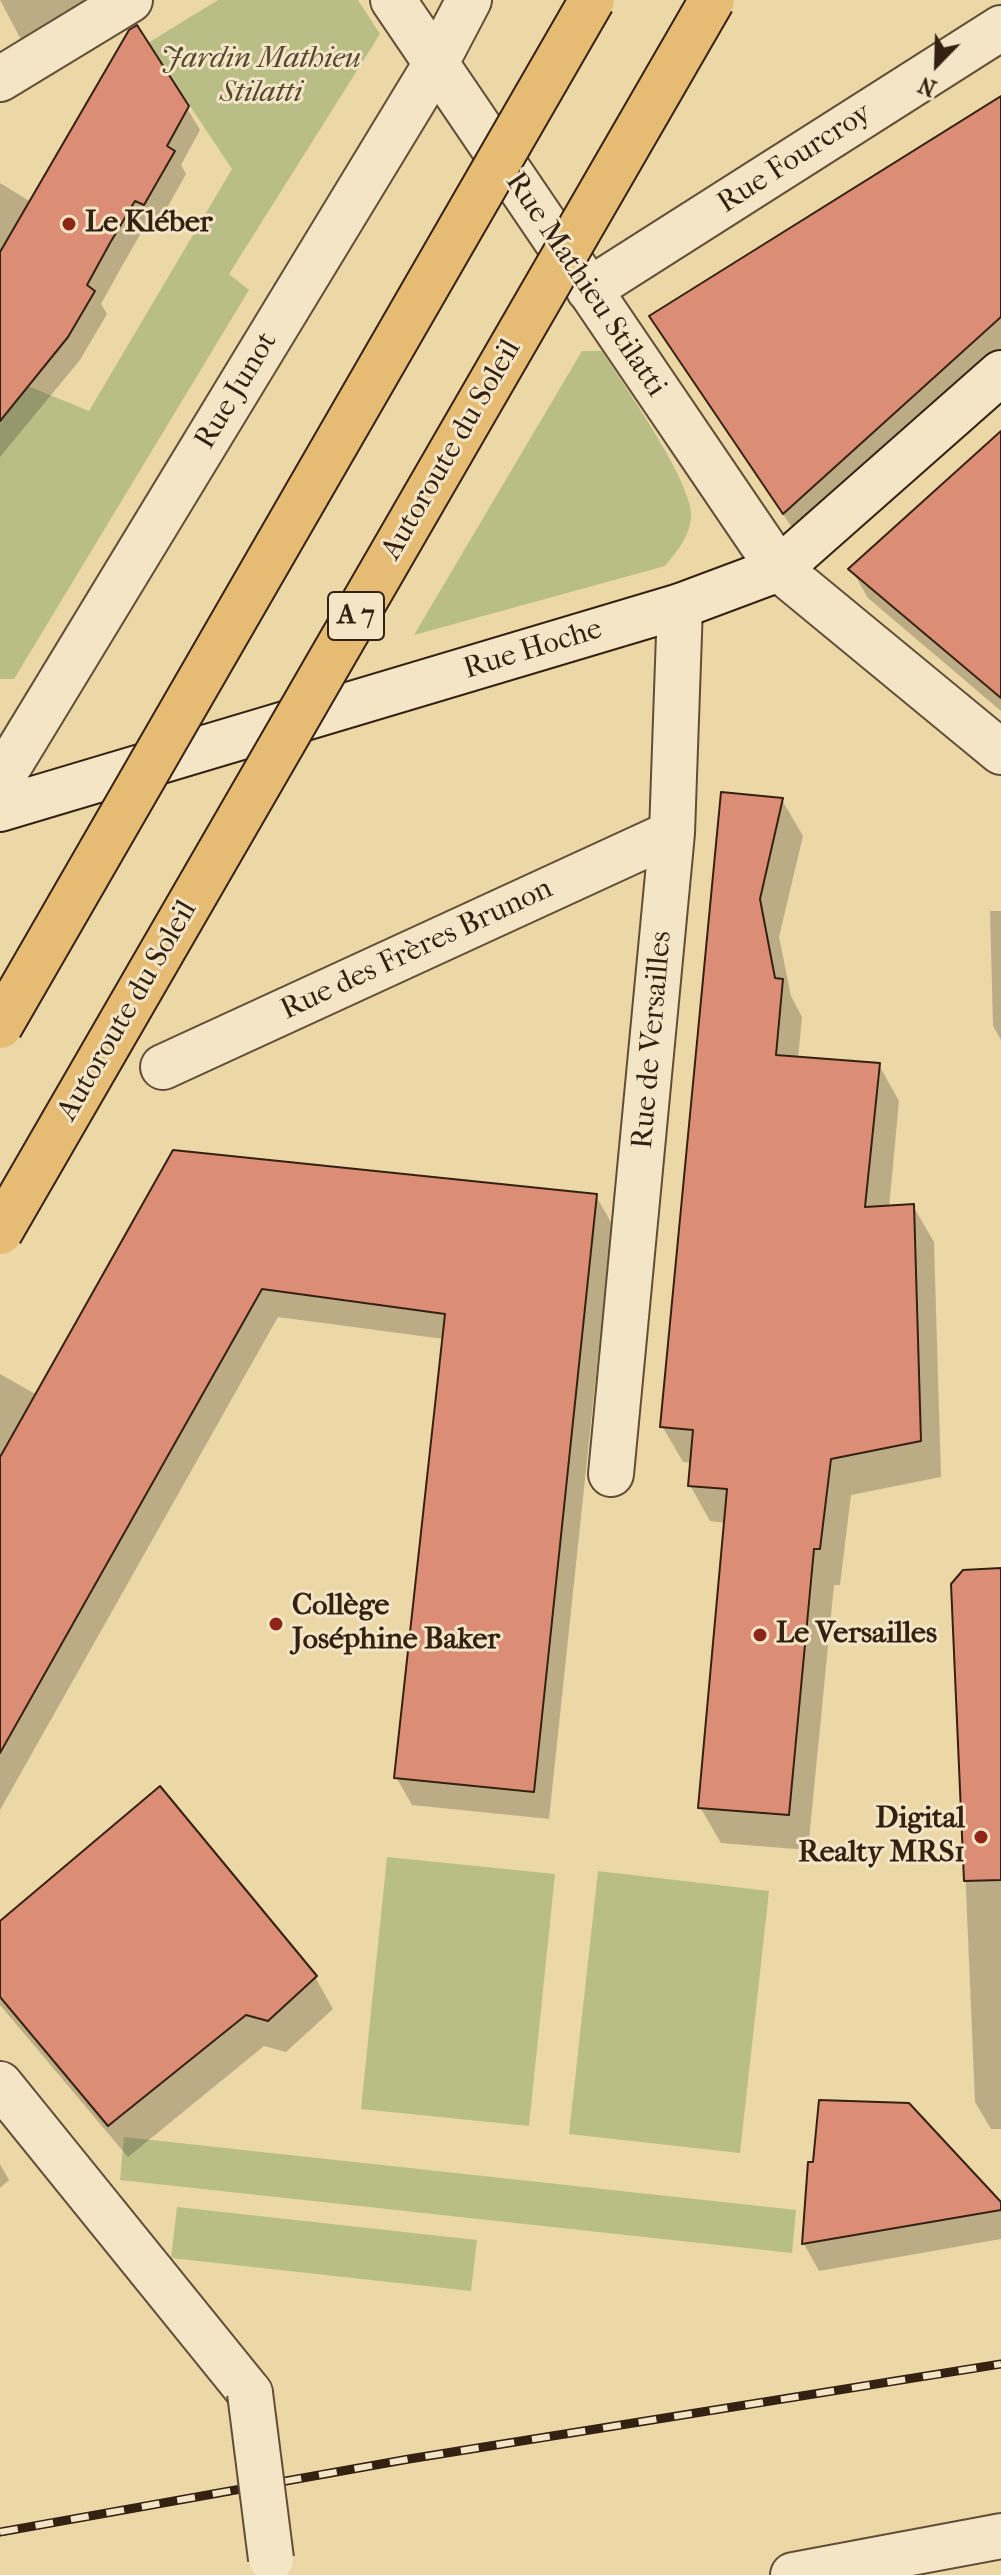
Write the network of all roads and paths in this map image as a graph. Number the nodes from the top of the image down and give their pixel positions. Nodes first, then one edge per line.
1 (130, 0) edge
2 (393, 0) edge
3 (469, 0) edge
4 (592, 0) edge
5 (712, 0) edge
6 (1001, 28) edge
7 (435, 65) junction
8 (0, 79) edge
9 (589, 290) junction
10 (1001, 373) edge
11 (779, 569) junction
12 (680, 606) junction
13 (1001, 752) edge
14 (0, 781) edge
15 (0, 809) edge
16 (672, 833) junction
17 (0, 1026) edge
18 (163, 1067) dead end
19 (0, 1232) edge
20 (611, 1474) dead end
21 (0, 2084) edge
22 (1001, 2536) edge
23 (274, 2567) edge
24 (793, 2575) edge

1 - 8 street
2 - 7 street, Rue Mathieu Stilatti
3 - 7 street, Rue Junot
4 - 17 highway, bridge
5 - 19 highway, Autoroute du Soleil / A 7, bridge
6 - 9 street, Rue Fourcroy
7 - 9 street, Rue Mathieu Stilatti
7 - 14 street, Rue Junot
9 - 11 street, Rue Mathieu Stilatti
10 - 11 street, Rue Hoche
11 - 12 street, Rue Hoche
11 - 13 street, Rue Mathieu Stilatti
12 - 15 street, Rue Hoche
12 - 16 street, Rue de Versailles
16 - 18 street, Rue des Frères Brunon
16 - 20 street, Rue de Versailles
21 - 23 street, bridge
22 - 24 street

